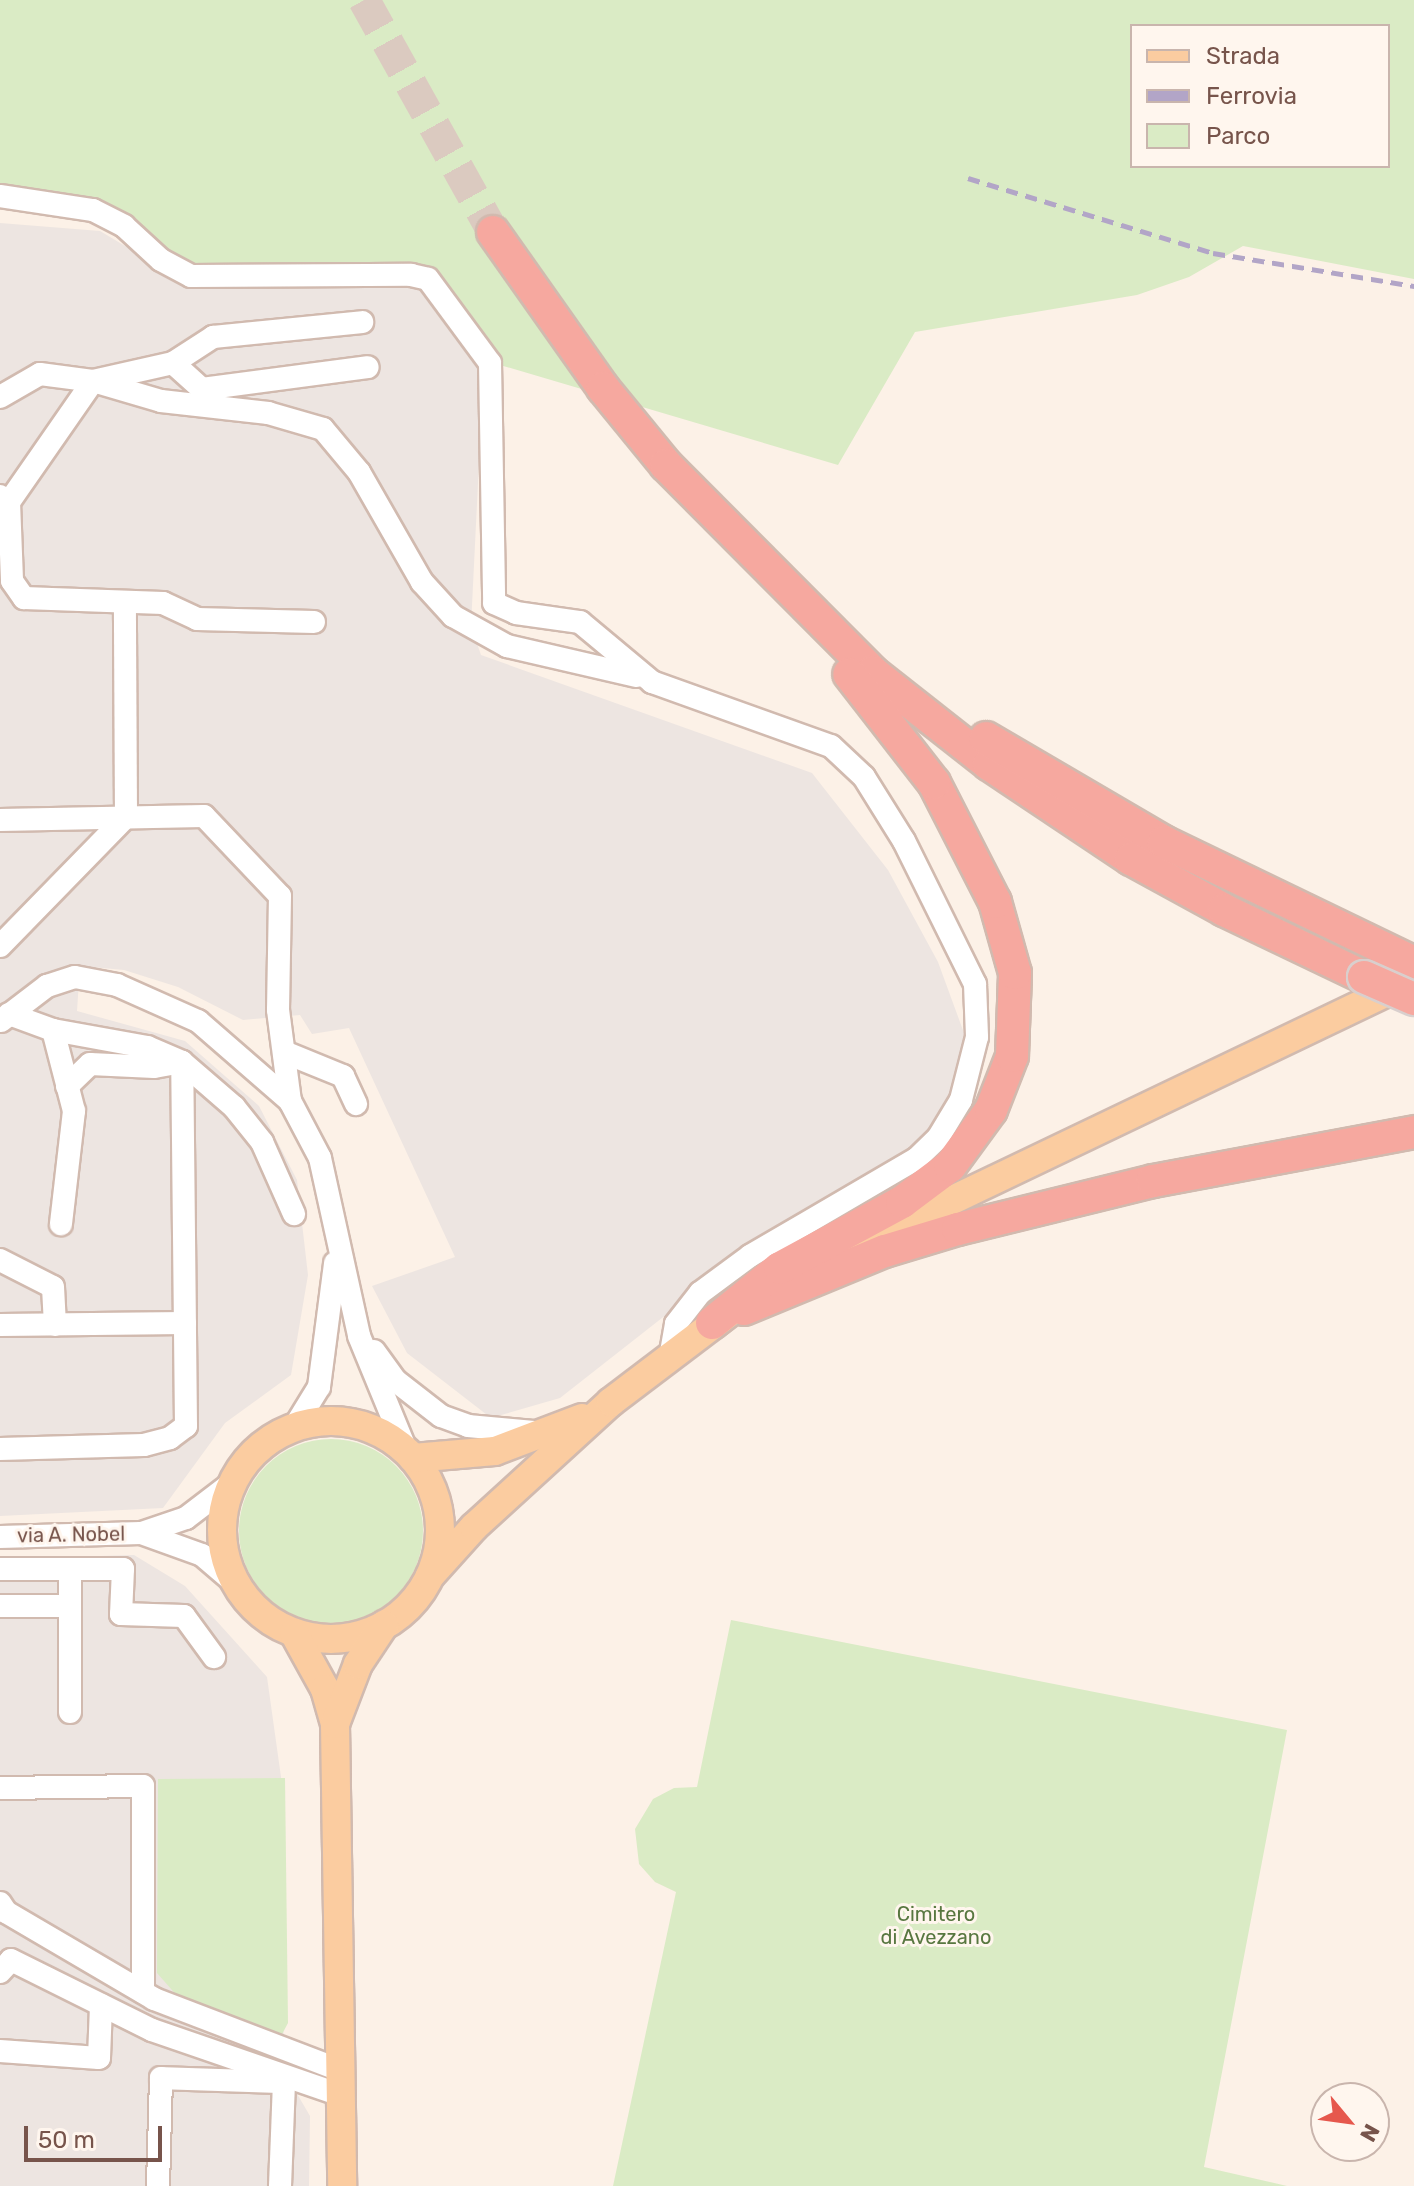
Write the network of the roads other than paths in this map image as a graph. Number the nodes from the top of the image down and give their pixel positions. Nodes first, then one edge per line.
1 (0, 196) edge
2 (493, 232) tunnel mouth
3 (362, 322) dead end
4 (173, 363) junction
5 (368, 367) dead end
6 (93, 381) junction
7 (0, 397) edge
8 (4, 499) edge
9 (721, 527) junction
10 (125, 602) junction
11 (314, 622) dead end
12 (643, 677) junction
13 (126, 817) junction
14 (0, 820) edge
15 (0, 946) edge
16 (1409, 966) edge
17 (1414, 999) edge
18 (5, 1018) edge
19 (53, 1030) junction
20 (284, 1052) junction
21 (182, 1062) junction
22 (67, 1086) junction
23 (290, 1101) junction
24 (356, 1104) dead end
25 (1414, 1132) edge
26 (294, 1214) dead end
27 (61, 1224) dead end
28 (337, 1238) junction
29 (0, 1260) edge
30 (354, 1317) junction
31 (185, 1323) junction
32 (712, 1323) junction
33 (0, 1325) edge
34 (55, 1325) junction
35 (671, 1353) junction
36 (611, 1402) junction
37 (295, 1426) junction
38 (562, 1427) junction
39 (0, 1449) edge
40 (410, 1454) junction
41 (232, 1483) junction
42 (141, 1533) junction
43 (0, 1537) edge
44 (0, 1569) edge
45 (70, 1569) junction
46 (430, 1576) junction
47 (236, 1584) junction
48 (0, 1606) edge
49 (70, 1606) junction
50 (384, 1625) junction
51 (294, 1633) junction
52 (214, 1657) dead end
53 (70, 1712) dead end
54 (335, 1725) junction
55 (0, 1788) edge
56 (0, 1903) edge
57 (0, 1972) edge
58 (143, 1992) junction
59 (101, 2005) junction
60 (0, 2051) edge
61 (341, 2083) junction
62 (158, 2186) edge
63 (280, 2186) edge
64 (342, 2186) edge

1 - 12 street
2 - 9 highway
3 - 4 street
4 - 5 street
4 - 6 street
6 - 7 street
6 - 8 street
6 - 12 street
8 - 10 street
9 - 16 highway
9 - 17 highway, bridge
9 - 32 highway
10 - 11 street
10 - 13 street
12 - 35 street
13 - 14 street
13 - 15 street
13 - 20 street
16 - 32 main road
18 - 19 street
18 - 23 street
19 - 21 street
19 - 22 street
20 - 23 street
20 - 24 street
21 - 22 street
21 - 26 street
21 - 31 street
22 - 27 street
23 - 28 street
25 - 32 highway
28 - 30 street
28 - 37 street
29 - 34 street
30 - 38 street
30 - 40 street
31 - 34 street
31 - 39 street
32 - 35 main road
33 - 34 street
35 - 36 main road
36 - 38 main road
36 - 46 main road
37 - 40 main road
37 - 41 main road
38 - 40 main road
40 - 46 main road
41 - 42 street
41 - 47 main road
42 - 43 street, via A. Nobel
42 - 47 street
44 - 45 street
45 - 49 street
45 - 52 street
46 - 50 main road
47 - 51 main road
48 - 49 street
49 - 53 street
50 - 51 main road
50 - 54 main road
51 - 54 main road
54 - 61 main road
55 - 58 street
56 - 58 street
57 - 59 street
58 - 61 street
59 - 60 street
59 - 61 street
61 - 64 main road
62 - 63 street

